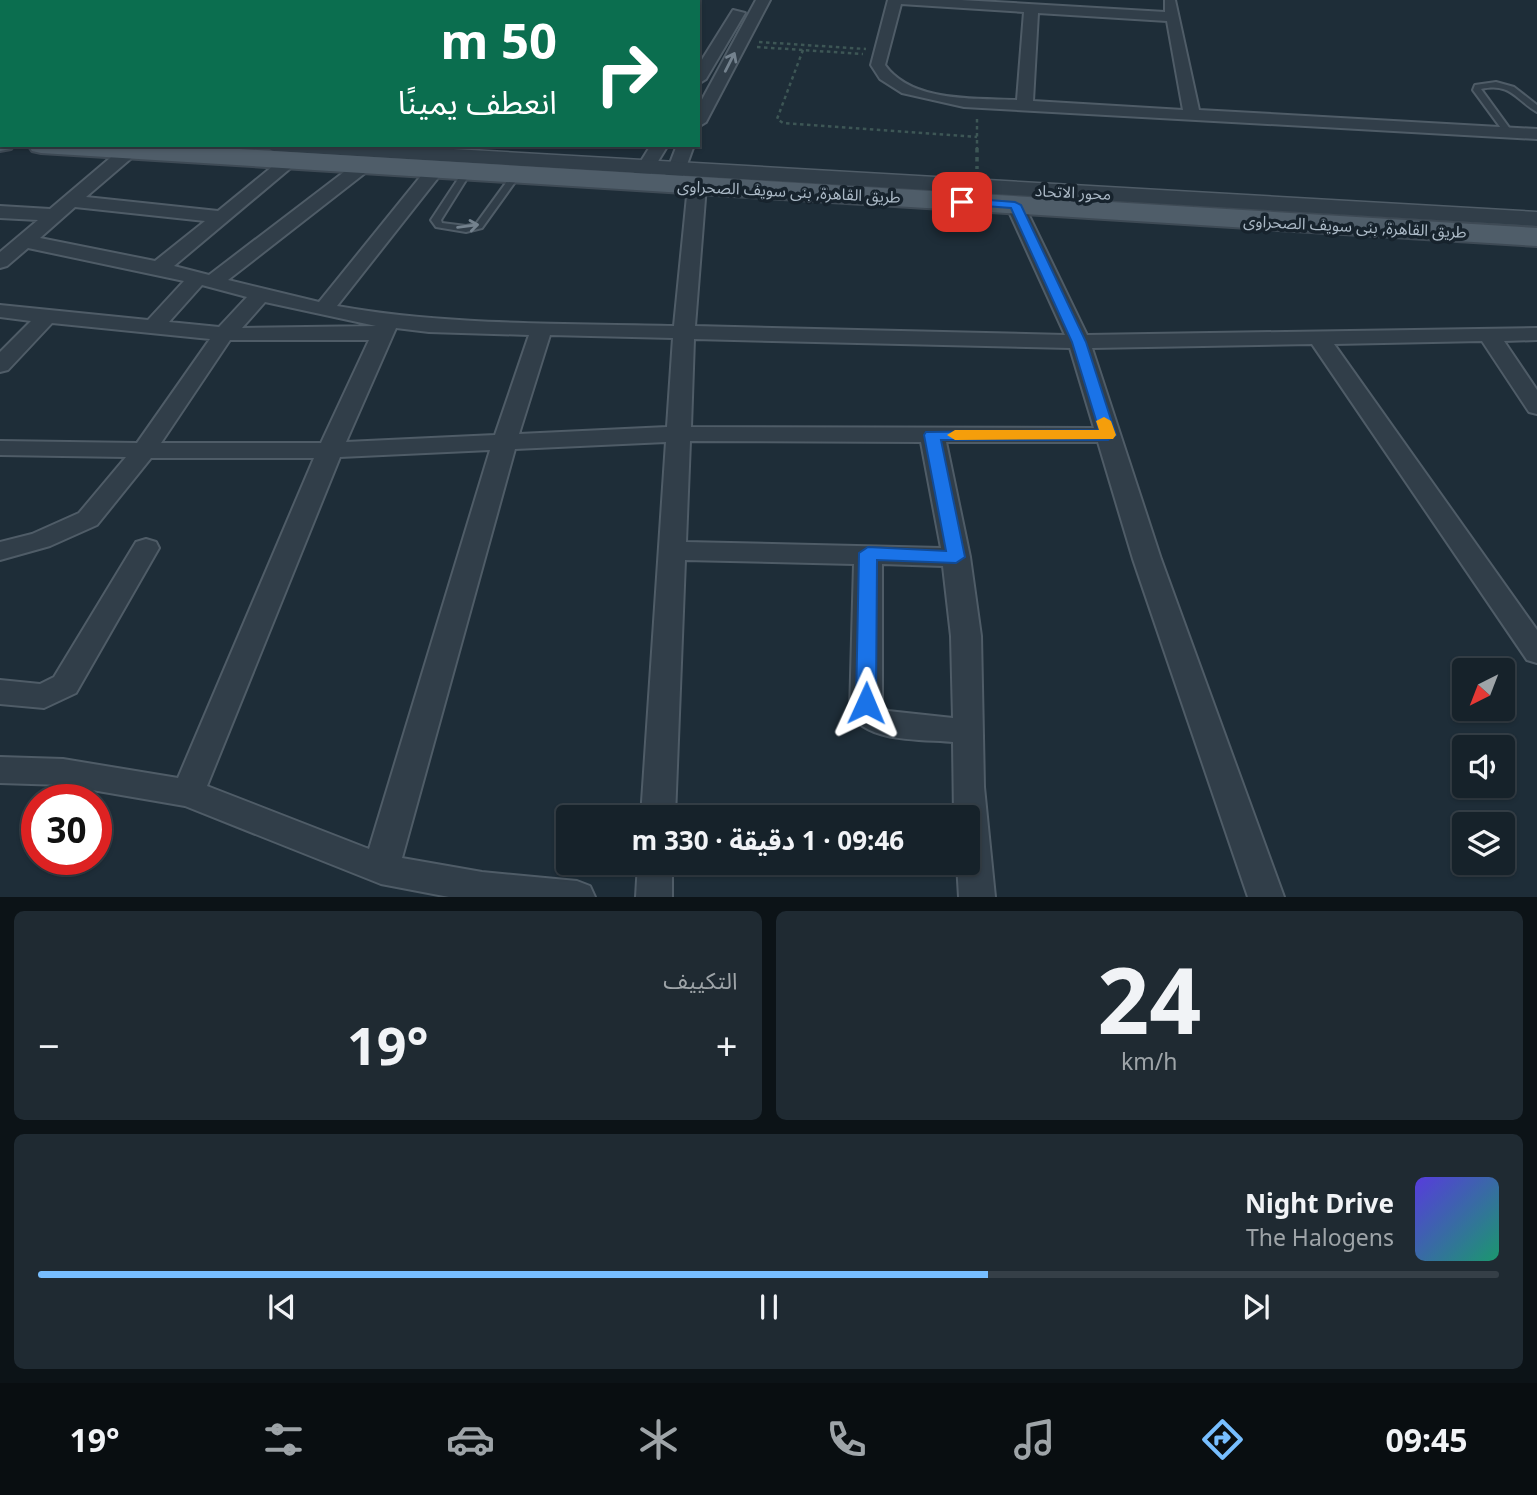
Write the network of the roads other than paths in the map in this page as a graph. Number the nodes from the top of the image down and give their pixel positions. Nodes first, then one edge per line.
1 (746, 0) edge
2 (763, 0) edge
3 (895, 0) edge
4 (1170, 0) edge
5 (1031, 8) junction
6 (1173, 17) junction
7 (700, 76) edge
8 (1024, 106) junction
9 (1537, 110) edge
10 (1192, 115) junction
11 (700, 118) edge
12 (1509, 133) junction
13 (1537, 134) edge
14 (70, 147) edge
15 (129, 151) junction
16 (282, 153) edge
17 (433, 158) edge
18 (649, 163) edge
19 (363, 166) junction
20 (682, 169) edge
21 (467, 172) junction
22 (516, 175) junction
23 (71, 201) junction
24 (1015, 205) junction
25 (1537, 209) edge
26 (0, 212) edge
27 (55, 215) junction
28 (224, 217) junction
29 (1537, 219) edge
30 (1537, 237) edge
31 (24, 242) junction
32 (0, 261) edge
33 (160, 267) junction
34 (206, 279) junction
35 (262, 293) junction
36 (324, 309) junction
37 (0, 311) edge
38 (49, 314) junction
39 (152, 328) junction
40 (384, 328) junction
41 (684, 330) junction
42 (541, 331) junction
43 (224, 334) junction
44 (1537, 334) edge
45 (1489, 335) junction
46 (1318, 337) junction
47 (1079, 342) junction
48 (0, 365) edge
49 (1537, 407) edge
50 (679, 434) junction
51 (932, 435) junction
52 (1108, 435) junction
53 (505, 441) junction
54 (0, 448) edge
55 (330, 450) junction
56 (144, 452) junction
57 (146, 548) dead end
58 (0, 551) edge
59 (673, 551) junction
60 (868, 553) junction
61 (956, 557) junction
62 (1537, 652) edge
63 (0, 692) edge
64 (969, 732) junction
65 (6, 777) edge
66 (188, 793) junction
67 (659, 805) edge
68 (381, 869) junction
69 (655, 875) edge
70 (480, 892) edge
71 (577, 897) edge
72 (654, 897) edge
73 (977, 897) edge
74 (1266, 897) edge

1 - 7 street
11 -> 2 street
3 - 5 street
3 - 8 street
4 - 6 street
5 - 6 street
5 - 8 street
6 - 10 street
8 - 10 street
9 - 12 lane
10 - 12 street
12 - 13 street
14 - 15 main road, طريق القاهرة, بنى سويف الصحراوى
15 - 16 main road, طريق القاهرة, بنى سويف الصحراوى
15 - 23 street
16 - 18 street
16 - 19 main road, طريق القاهرة, بنى سويف الصحراوى
16 - 28 street
17 - 18 street
17 - 19 main road, طريق القاهرة, بنى سويف الصحراوى
17 - 21 main road, طريق القاهرة, بنى سويف الصحراوى
17 - 36 street
18 - 20 main road, طريق القاهرة, بنى سويف الصحراوى
18 - 22 main road, طريق القاهرة, بنى سويف الصحراوى
19 - 34 street
20 - 24 main road, طريق القاهرة, بنى سويف الصحراوى
20 - 25 street, محور الاتحاد
20 - 29 street, محور الاتحاد
20 - 41 street
21 - 22 main road, طريق القاهرة, بنى سويف الصحراوى
21 -> 22 lane
23 - 27 street
23 - 28 street
24 - 30 main road, طريق القاهرة, بنى سويف الصحراوى
24 - 47 street
26 - 27 street
27 - 31 street
28 - 33 street
31 - 32 street
31 - 33 street
33 - 34 street
34 - 35 street
34 - 39 street
35 - 36 street
35 - 43 street
36 - 40 street
37 - 38 street
38 - 39 street
38 - 48 street
39 - 43 street
40 - 42 street
40 - 43 street
40 - 55 street
41 - 42 street
41 - 47 street
41 - 50 street
42 - 53 street
43 - 56 street
44 - 45 street
45 - 46 street
45 - 49 street
46 - 47 street
46 - 62 street
47 - 52 street
50 - 51 street
50 - 53 street
50 - 59 street
51 - 52 street
51 - 61 street
52 - 74 street
53 - 55 street
53 - 68 street
54 - 56 street
55 - 56 street
55 - 66 street
56 - 58 street
57 - 63 street
59 - 60 street
59 - 67 street
60 - 61 street
60 - 64 street
61 - 64 street
64 - 73 street
65 - 66 street
66 - 68 street
68 - 70 street
69 - 72 street
70 - 71 street

